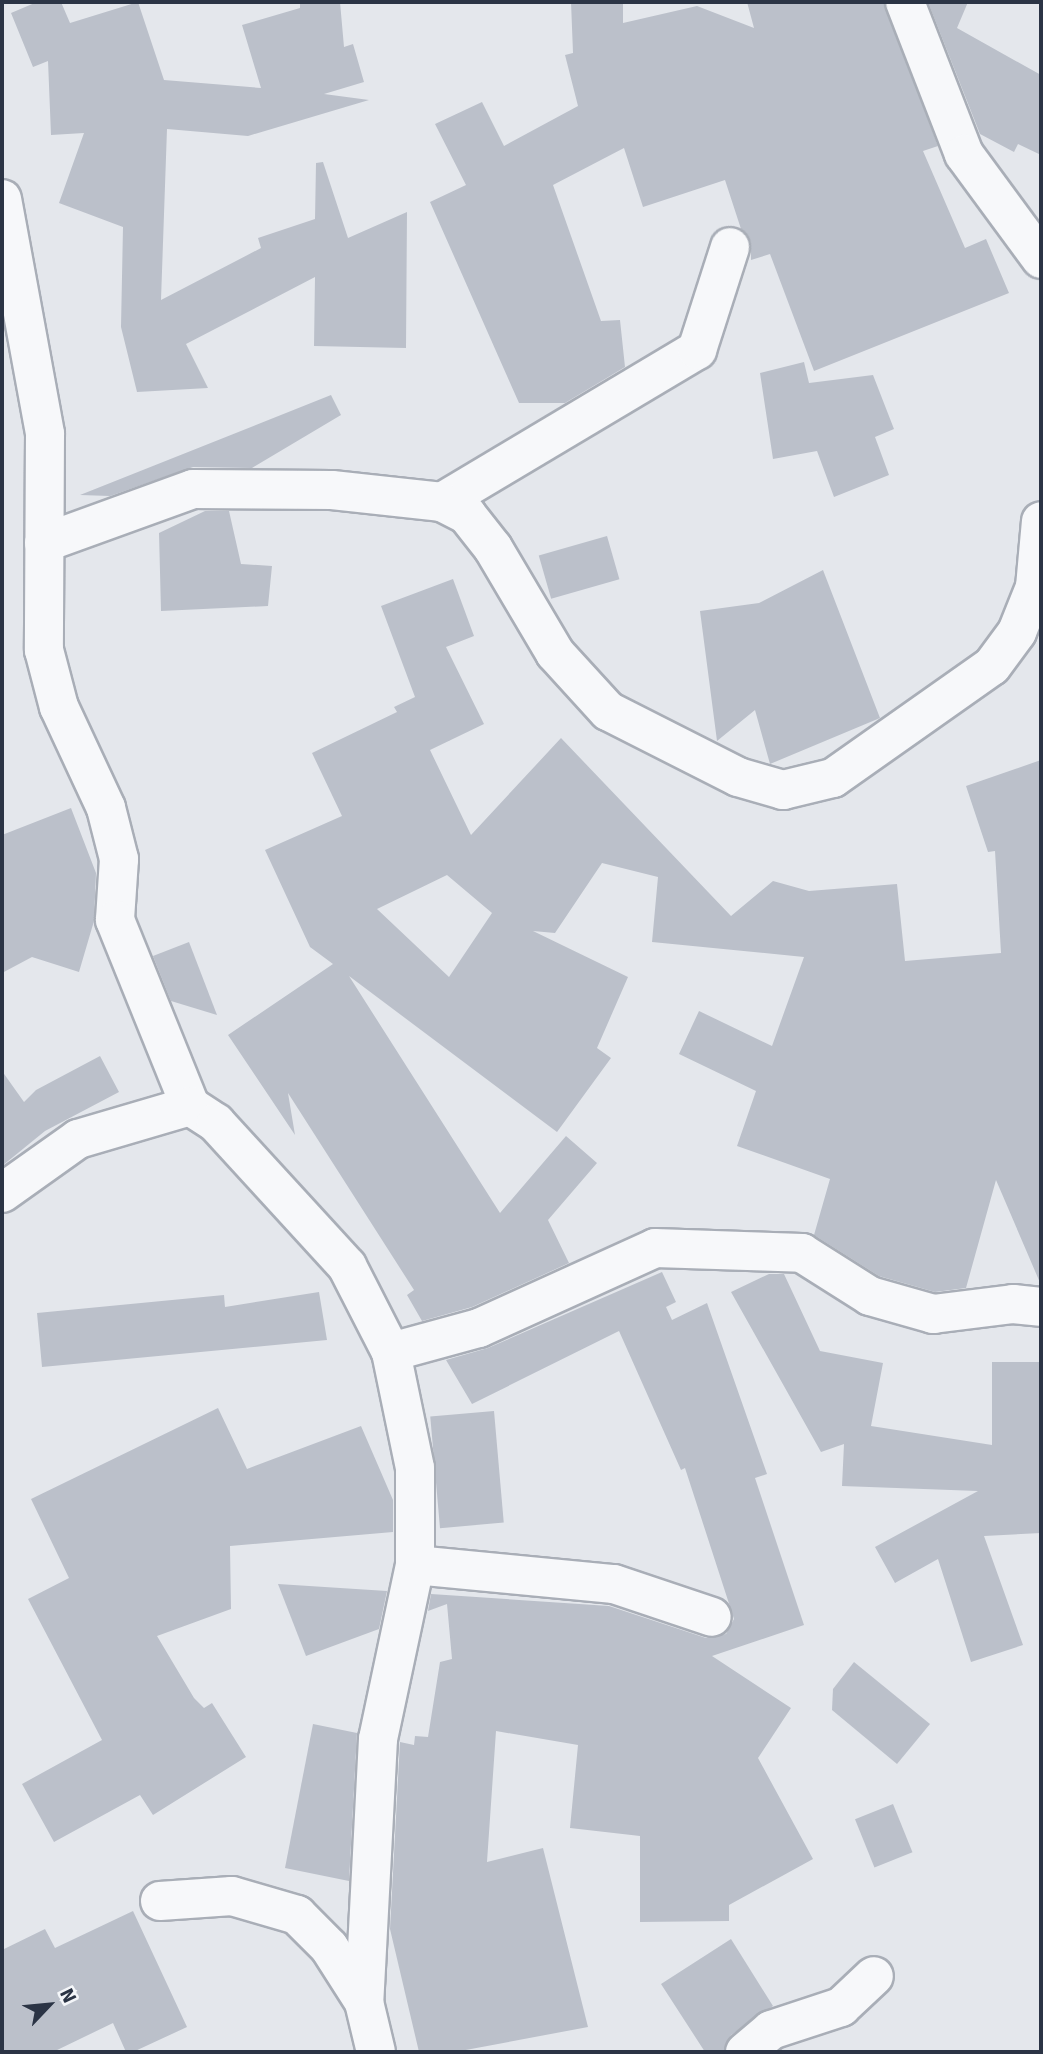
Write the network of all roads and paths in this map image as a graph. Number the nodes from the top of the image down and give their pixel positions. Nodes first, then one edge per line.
1 (905, 2) edge
2 (2, 199) edge
3 (730, 247) dead end
4 (1041, 259) edge
5 (442, 502) junction
6 (1041, 521) edge
7 (44, 543) junction
8 (190, 1106) junction
9 (2, 1193) edge
10 (1041, 1307) edge
11 (391, 1352) junction
12 (415, 1565) junction
13 (712, 1616) dead end
14 (160, 1901) dead end
15 (874, 1976) dead end
16 (364, 2002) junction
17 (376, 2052) edge
18 (746, 2052) edge

1 - 4 street
2 - 7 street
3 - 5 street
5 - 6 street
5 - 7 street
7 - 8 street
8 - 9 street
8 - 11 street
10 - 11 street
11 - 12 street
12 - 13 street
12 - 16 street
14 - 16 street
15 - 18 street
16 - 17 street

